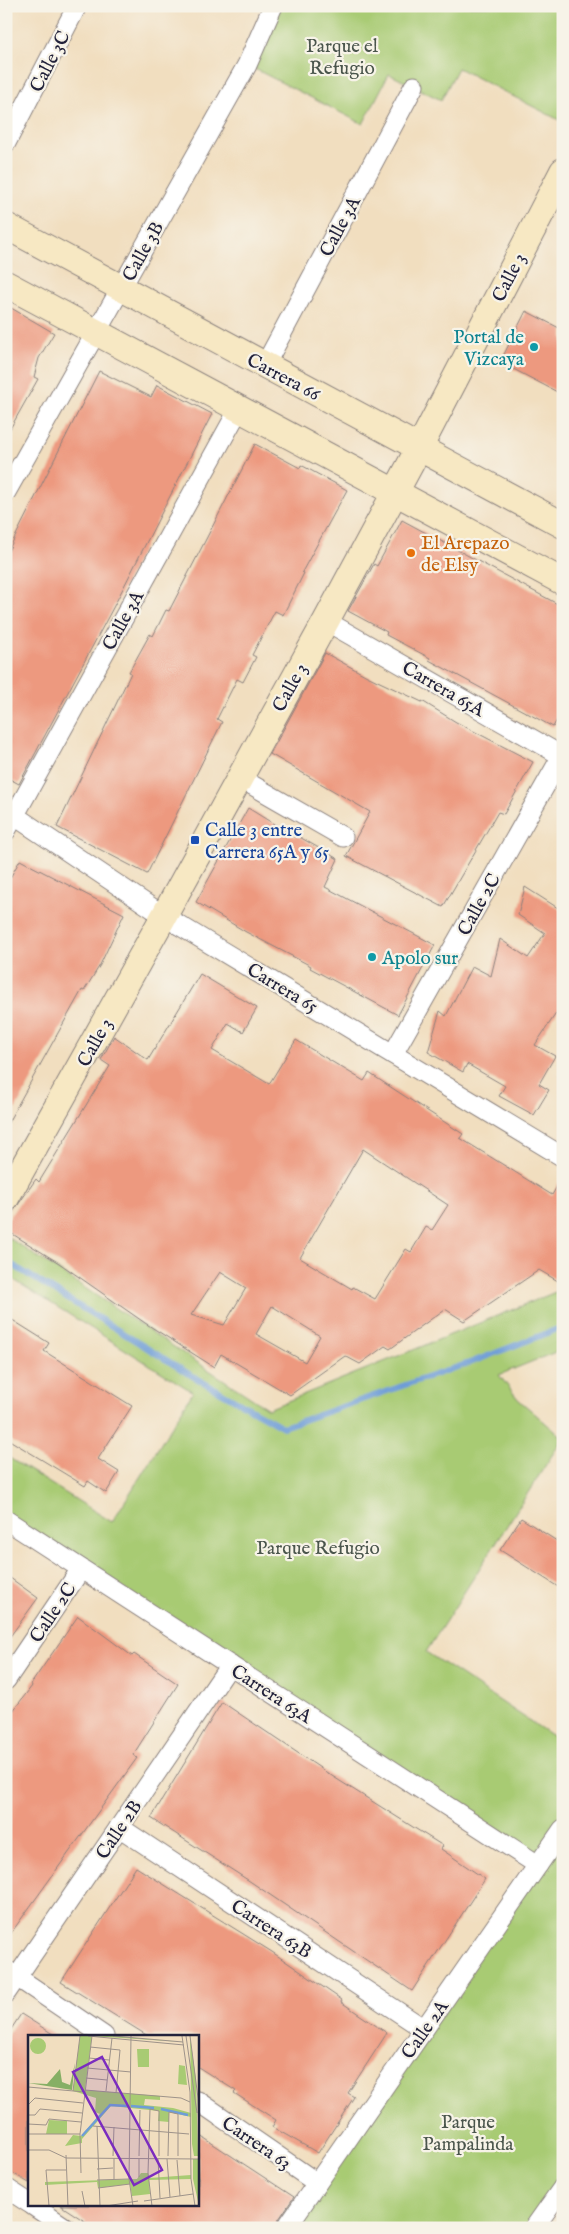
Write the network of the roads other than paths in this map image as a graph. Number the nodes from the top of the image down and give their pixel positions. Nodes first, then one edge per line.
1 (77, 6) edge
2 (273, 6) edge
3 (414, 86) dead end
4 (6, 143) edge
5 (563, 171) edge
6 (6, 226) edge
7 (6, 284) edge
8 (121, 288) junction
9 (96, 332) junction
10 (265, 365) junction
11 (239, 409) junction
12 (419, 448) junction
13 (6, 492) edge
14 (394, 492) junction
15 (563, 525) edge
16 (563, 582) edge
17 (326, 620) junction
18 (562, 755) edge
19 (240, 778) junction
20 (9, 819) edge
21 (343, 837) dead end
22 (164, 916) junction
23 (393, 1054) junction
24 (563, 1157) edge
25 (6, 1198) edge
26 (6, 1520) edge
27 (81, 1569) junction
28 (230, 1665) junction
29 (6, 1680) edge
30 (119, 1827) junction
31 (562, 1833) edge
32 (538, 1865) junction
33 (12, 1973) edge
34 (6, 1993) edge
35 (424, 2029) junction
36 (103, 2035) edge
37 (199, 2102) edge
38 (317, 2183) junction
39 (563, 2187) edge
40 (6, 2188) edge
41 (28, 2203) edge
42 (33, 2206) edge
43 (66, 2228) edge
44 (286, 2228) edge
45 (534, 2228) edge

1 - 4 street, Calle 3C
2 - 8 street, Calle 3B
3 - 10 street, Calle 3A
5 - 12 main road, Calle 3
6 - 8 main road, Carrera 66
7 - 9 main road
8 - 9 street, Calle 3B
8 - 10 main road, Carrera 66
9 - 11 main road
9 - 13 street, Calle 3B
10 - 12 main road, Carrera 66
11 - 14 main road
11 - 20 street, Calle 3A
12 - 14 main road, Calle 3
12 - 15 main road, Carrera 66
14 - 16 main road
14 - 17 main road, Calle 3
17 - 18 street, Carrera 65A
17 - 19 main road, Calle 3
18 - 23 street, Calle 2C
19 - 21 street
19 - 22 main road, Calle 3
20 - 22 street, Carrera 65
22 - 23 street, Carrera 65
22 - 25 main road, Calle 3
23 - 24 street, Carrera 65
26 - 27 street, Carrera 63A
27 - 28 street, Carrera 63A
27 - 29 street, Calle 2C
28 - 30 street, Calle 2B
28 - 32 street, Carrera 63A
30 - 33 street, Calle 2B
30 - 35 street, Carrera 63B
31 - 32 street, Calle 2A
32 - 35 street, Calle 2A
33 - 34 street, Calle 2B
33 - 36 street
35 - 38 street, Calle 2A
37 - 38 street, Carrera 63
38 - 44 street, Calle 2A
39 - 45 street
40 - 41 street
42 - 43 street

